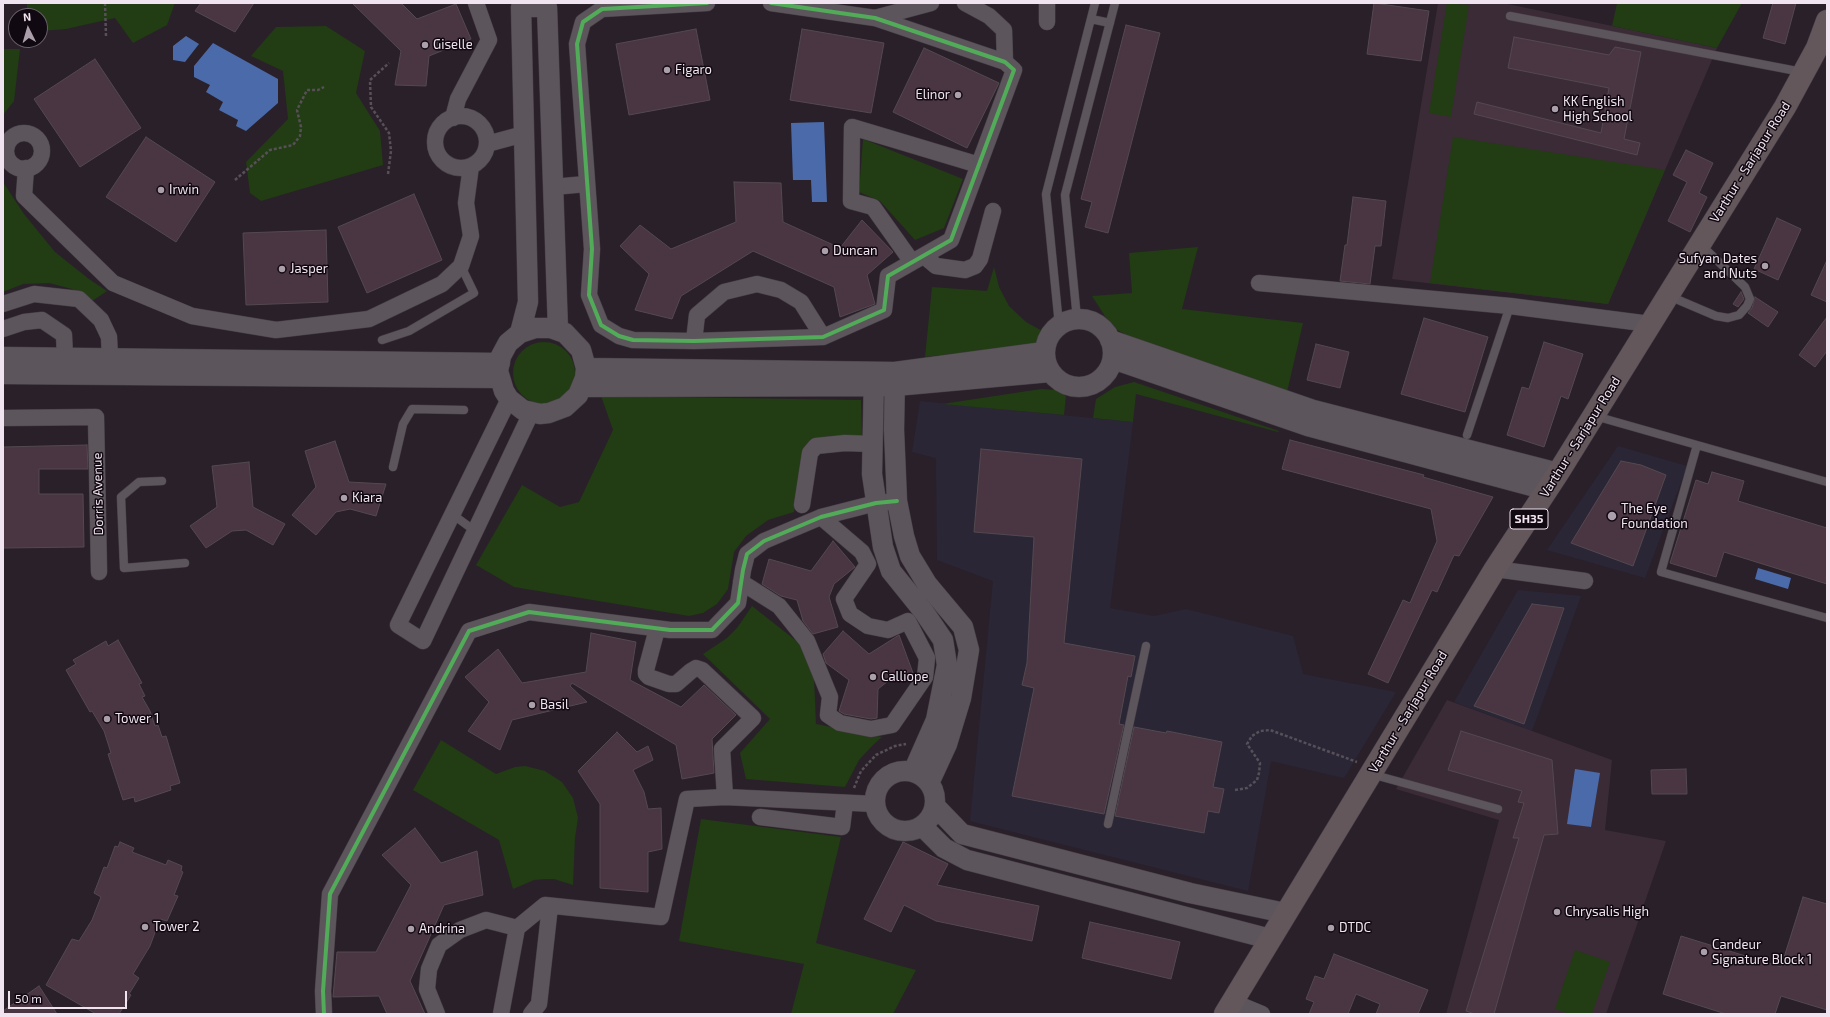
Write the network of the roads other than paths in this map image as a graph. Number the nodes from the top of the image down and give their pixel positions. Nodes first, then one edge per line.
1 (476, 3) edge
2 (707, 3) edge
3 (771, 3) edge
4 (931, 3) edge
5 (965, 3) edge
6 (1047, 3) edge
7 (1095, 3) edge
8 (1115, 3) edge
9 (1510, 16) dead end
10 (876, 18) junction
11 (1091, 19) junction
12 (1827, 20) edge
13 (1047, 22) dead end
14 (1110, 23) junction
15 (1822, 50) edge
16 (1005, 62) junction
17 (523, 72) junction
18 (550, 73) junction
19 (1804, 73) junction
20 (453, 118) junction
21 (524, 134) junction
22 (487, 144) junction
23 (979, 165) junction
24 (471, 166) junction
25 (26, 168) dead end
26 (586, 184) junction
27 (553, 188) junction
28 (993, 211) dead end
29 (1700, 243) junction
30 (918, 259) junction
31 (461, 266) junction
32 (1259, 283) dead end
33 (1668, 295) junction
34 (3, 304) edge
35 (1510, 306) junction
36 (1068, 322) junction
37 (1650, 324) junction
38 (3, 329) edge
39 (558, 330) junction
40 (520, 333) junction
41 (823, 337) junction
42 (382, 340) dead end
43 (694, 341) junction
44 (1111, 349) junction
45 (1044, 352) junction
46 (3, 357) edge
47 (65, 366) junction
48 (110, 366) junction
49 (500, 371) junction
50 (1050, 372) junction
51 (3, 374) edge
52 (584, 378) junction
53 (874, 379) junction
54 (895, 379) junction
55 (509, 399) junction
56 (464, 410) dead end
57 (531, 413) junction
58 (1594, 416) junction
59 (3, 418) edge
60 (1467, 435) dead end
61 (872, 444) junction
62 (1697, 445) junction
63 (393, 467) dead end
64 (162, 481) dead end
65 (1553, 482) junction
66 (1827, 482) edge
67 (897, 501) junction
68 (876, 503) junction
69 (802, 505) dead end
70 (452, 514) junction
71 (821, 518) junction
72 (475, 531) junction
73 (185, 563) dead end
74 (1495, 569) junction
75 (99, 572) dead end
76 (1585, 581) dead end
77 (741, 582) junction
78 (1827, 618) edge
79 (657, 629) junction
80 (1146, 646) dead end
81 (1373, 771) junction
82 (921, 778) junction
83 (725, 797) junction
84 (848, 803) junction
85 (875, 804) junction
86 (934, 806) junction
87 (1498, 809) dead end
88 (760, 817) dead end
89 (1108, 824) dead end
90 (922, 826) junction
91 (1190, 893) junction
92 (550, 906) junction
93 (1285, 913) junction
94 (1183, 917) junction
95 (517, 928) junction
96 (1270, 939) junction
97 (1229, 1008) edge
98 (324, 1014) edge
99 (437, 1014) edge
100 (501, 1014) edge
101 (530, 1014) edge
102 (1262, 1014) edge

1 - 20 street
2 - 26 street
3 - 10 street
4 - 10 street
5 - 16 street
6 - 13 street
7 - 11 lane
8 - 14 lane
9 - 19 lane
10 - 16 street
11 - 14 lane
11 - 36 lane
12 - 15 main road, Varthur - Sarjapur Road / SH35
14 - 36 lane
15 - 19 main road, Varthur - Sarjapur Road / SH35
16 - 23 street
17 - 18 street
17 - 18 street
17 - 21 street
18 - 27 street
19 - 29 main road, Varthur - Sarjapur Road / SH35
20 - 22 street
20 - 24 street
21 - 22 street
21 - 40 street
22 - 24 street
23 - 30 street
23 - 30 street
24 - 31 street
25 - 31 street
26 - 27 street
26 - 43 street
27 - 39 street
28 - 30 street
29 - 33 main road, Varthur - Sarjapur Road / SH35
29 - 33 lane
30 - 41 street
31 - 42 lane
32 - 35 street
33 - 37 main road, Varthur - Sarjapur Road / SH35
34 - 48 street
35 - 37 street
35 - 60 lane
36 - 44 street
36 - 45 street
37 - 58 main road, Varthur - Sarjapur Road / SH35
38 - 47 street
39 - 40 street
39 - 52 street
40 - 49 street
41 - 43 street
41 - 43 street
44 - 50 street
44 - 65 street
45 - 50 street
45 - 54 street
46 - 47 street
47 - 48 street
47 - 51 street
48 - 49 street
49 - 55 street
50 - 54 street
52 - 53 street
52 - 57 street
53 - 54 street
53 - 61 street
54 - 67 street
55 - 57 street
55 - 70 street
56 - 63 lane
57 - 72 street
58 - 62 lane
58 - 65 main road, Varthur - Sarjapur Road / SH35
59 - 75 street, Dorris Avenue
61 - 68 street
61 - 69 street
62 - 66 lane
62 - 78 lane
64 - 73 lane
65 - 74 main road, Varthur - Sarjapur Road / SH35
67 - 68 street
67 - 82 street
68 - 71 street
68 - 82 street
70 - 72 lane
70 - 72 street
71 - 77 street
71 - 77 street
74 - 76 street
74 - 81 main road, Varthur - Sarjapur Road / SH35
77 - 79 street
79 - 83 street
79 - 98 street
80 - 89 lane
81 - 87 lane
81 - 93 main road, Varthur - Sarjapur Road / SH35
82 - 85 street
82 - 86 street
83 - 84 street
83 - 92 street
84 - 85 street
84 - 88 street
85 - 90 street
86 - 90 street
86 - 91 street
90 - 94 street
91 - 93 street
91 - 94 street
92 - 95 street
92 - 101 street
93 - 96 main road, Varthur - Sarjapur Road / SH35
94 - 96 street
95 - 99 street
95 - 100 street
96 - 97 main road, Varthur - Sarjapur Road / SH35
97 - 102 street

